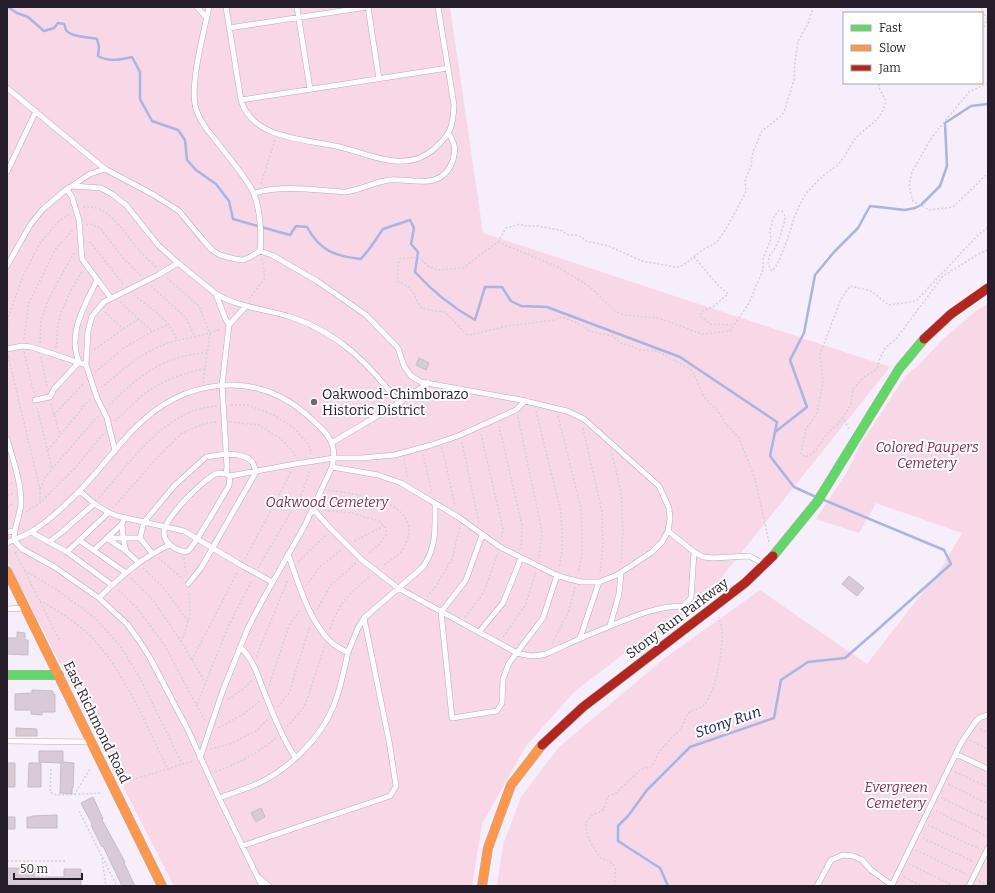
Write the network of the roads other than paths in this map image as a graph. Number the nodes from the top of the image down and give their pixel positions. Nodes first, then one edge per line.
1 (198, 7) edge
2 (209, 7) edge
3 (226, 7) edge
4 (297, 7) edge
5 (368, 7) edge
6 (438, 7) edge
7 (298, 17) junction
8 (207, 18) junction
9 (229, 28) junction
10 (448, 68) junction
11 (379, 79) junction
12 (7, 88) edge
13 (310, 89) junction
14 (241, 100) junction
15 (36, 111) junction
16 (449, 134) junction
17 (105, 168) junction
18 (7, 170) edge
19 (70, 187) junction
20 (254, 193) junction
21 (260, 251) junction
22 (10, 254) edge
23 (178, 263) junction
24 (7, 266) edge
25 (97, 280) junction
26 (988, 288) edge
27 (216, 294) junction
28 (112, 297) junction
29 (245, 305) junction
30 (227, 326) junction
31 (7, 349) edge
32 (79, 362) junction
33 (86, 365) junction
34 (428, 383) junction
35 (222, 385) junction
36 (35, 400) dead end
37 (525, 401) junction
38 (399, 403) junction
39 (7, 439) edge
40 (333, 442) junction
41 (115, 451) junction
42 (226, 454) junction
43 (334, 458) junction
44 (332, 466) junction
45 (256, 472) junction
46 (228, 475) junction
47 (80, 491) junction
48 (94, 504) junction
49 (435, 504) junction
50 (313, 509) junction
51 (108, 513) junction
52 (124, 518) junction
53 (144, 522) junction
54 (122, 524) junction
55 (165, 526) junction
56 (14, 531) junction
57 (668, 531) junction
58 (7, 532) edge
59 (31, 532) junction
60 (482, 535) junction
61 (107, 538) junction
62 (123, 538) junction
63 (140, 538) junction
64 (197, 538) junction
65 (79, 540) junction
66 (10, 541) edge
67 (49, 542) junction
68 (169, 545) junction
69 (212, 548) junction
70 (94, 550) junction
71 (126, 550) junction
72 (67, 552) junction
73 (694, 552) junction
74 (152, 553) junction
75 (288, 554) junction
76 (521, 558) junction
77 (138, 562) junction
78 (766, 564) junction
79 (7, 571) edge
80 (126, 573) junction
81 (621, 573) junction
82 (557, 575) junction
83 (272, 582) junction
84 (599, 582) junction
85 (188, 584) road end
86 (112, 585) junction
87 (398, 588) junction
88 (99, 598) junction
89 (26, 608) junction
90 (7, 609) edge
91 (441, 612) junction
92 (364, 618) junction
93 (610, 626) junction
94 (479, 632) junction
95 (580, 638) junction
96 (240, 647) junction
97 (348, 652) junction
98 (517, 653) junction
99 (7, 675) edge
100 (59, 675) junction
101 (988, 715) edge
102 (7, 741) edge
103 (91, 742) junction
104 (956, 754) junction
105 (295, 757) junction
106 (200, 758) junction
107 (988, 769) edge
108 (219, 798) junction
109 (242, 846) junction
110 (987, 850) edge
111 (257, 877) junction
112 (893, 885) edge
113 (162, 886) edge
114 (262, 886) edge
115 (269, 886) edge
116 (482, 886) edge
117 (817, 886) edge
118 (968, 886) edge

1 - 8 lane
2 - 8 lane
3 - 9 lane
4 - 7 lane
5 - 7 lane
5 - 11 lane
6 - 10 lane
7 - 9 lane
7 - 13 lane
8 - 20 lane
9 - 14 lane
10 - 11 lane
10 - 16 lane
11 - 13 lane
12 - 15 lane
13 - 14 lane
14 - 16 lane
15 - 17 lane
15 - 18 lane
16 - 20 lane
17 - 19 lane
17 - 21 lane
19 - 22 lane
19 - 23 lane
19 - 25 lane
20 - 21 lane
21 - 34 lane
22 - 24 lane
23 - 27 lane
23 - 28 lane
25 - 28 lane
25 - 32 lane
26 - 78 street, Stony Run Parkway
27 - 29 lane
27 - 30 lane
28 - 33 lane
29 - 30 lane
29 - 38 lane
30 - 35 lane
31 - 32 lane
32 - 33 lane
32 - 36 lane
33 - 41 lane
34 - 37 lane
34 - 38 lane
35 - 40 lane
35 - 41 lane
35 - 42 lane
37 - 43 lane
37 - 57 lane
38 - 40 lane
39 - 56 lane
40 - 43 lane
41 - 47 lane
42 - 45 lane
42 - 46 lane
42 - 53 lane
43 - 44 lane
43 - 45 lane
44 - 49 lane
44 - 50 lane
45 - 46 lane
45 - 69 lane
46 - 55 lane
46 - 64 lane
47 - 48 lane
47 - 59 lane
48 - 51 lane
48 - 67 lane
49 - 60 lane
49 - 87 lane
50 - 75 lane
50 - 87 lane
51 - 52 lane
51 - 65 lane
52 - 53 lane
52 - 54 lane
53 - 55 lane
53 - 63 lane
54 - 61 lane
54 - 62 lane
55 - 64 lane
55 - 68 lane
56 - 58 lane
56 - 66 lane
57 - 73 lane
57 - 81 lane
59 - 66 lane
59 - 67 lane
60 - 76 lane
60 - 91 lane
61 - 62 lane
61 - 70 lane
61 - 71 lane
62 - 63 lane
62 - 71 lane
63 - 74 lane
64 - 68 lane
64 - 69 lane
65 - 70 lane
65 - 72 lane
66 - 88 lane
67 - 72 lane
68 - 74 lane
69 - 83 lane
69 - 85 lane
70 - 80 lane
71 - 77 lane
72 - 86 lane
73 - 78 lane
73 - 93 lane
74 - 77 lane
75 - 83 lane
75 - 97 lane
76 - 82 lane
76 - 94 lane
77 - 80 lane
78 - 116 street, Stony Run Parkway
79 - 89 street, East Richmond Road
80 - 86 lane
81 - 84 lane
81 - 93 lane
82 - 84 lane
82 - 98 lane
83 - 96 lane
84 - 95 lane
86 - 88 lane
87 - 91 lane
87 - 92 lane
88 - 106 lane
89 - 90 lane
89 - 100 street, East Richmond Road
91 - 94 lane
91 - 98 lane
92 - 97 lane
92 - 109 lane
93 - 95 lane
94 - 98 lane
95 - 98 lane
96 - 105 lane
96 - 106 lane
97 - 105 lane
99 - 100 street
100 - 103 street, East Richmond Road
101 - 104 lane
102 - 103 lane
103 - 113 street, East Richmond Road
104 - 107 lane
104 - 112 lane
105 - 108 lane
106 - 108 lane
108 - 109 lane
109 - 111 lane
110 - 118 lane
111 - 114 lane
111 - 115 lane
112 - 117 lane

